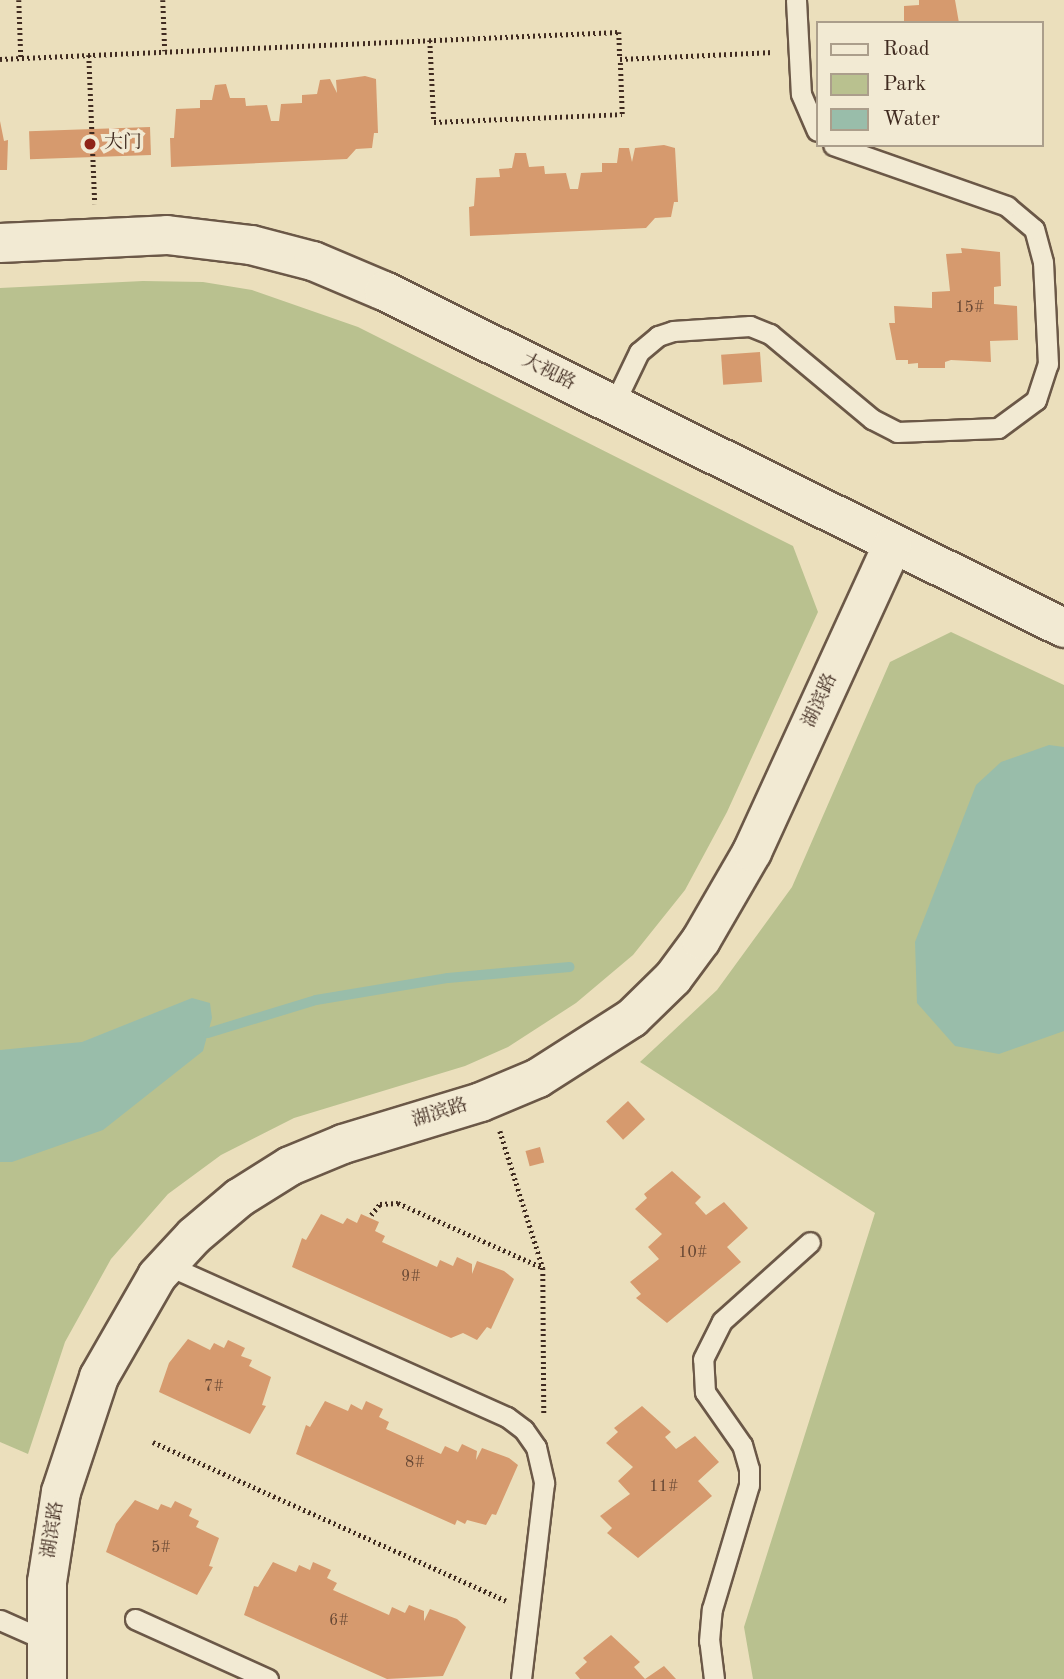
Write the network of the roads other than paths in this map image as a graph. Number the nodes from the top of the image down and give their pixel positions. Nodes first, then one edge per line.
1 (796, 0) edge
2 (816, 129) edge
3 (839, 147) edge
4 (0, 243) edge
5 (613, 406) junction
6 (892, 546) junction
7 (1064, 628) edge
8 (810, 1242) dead end
9 (167, 1265) junction
10 (135, 1619) dead end
11 (0, 1620) edge
12 (45, 1640) junction
13 (47, 1679) edge
14 (268, 1679) edge
15 (521, 1679) edge
16 (715, 1679) edge

1 - 2 lane
3 - 5 lane
4 - 5 street, 大视路
5 - 6 street, 大视路
6 - 7 street, 大视路
6 - 9 street, 湖滨路
8 - 16 lane
9 - 12 street, 湖滨路
9 - 15 lane
10 - 14 lane
11 - 12 lane
12 - 13 street, 湖滨路

